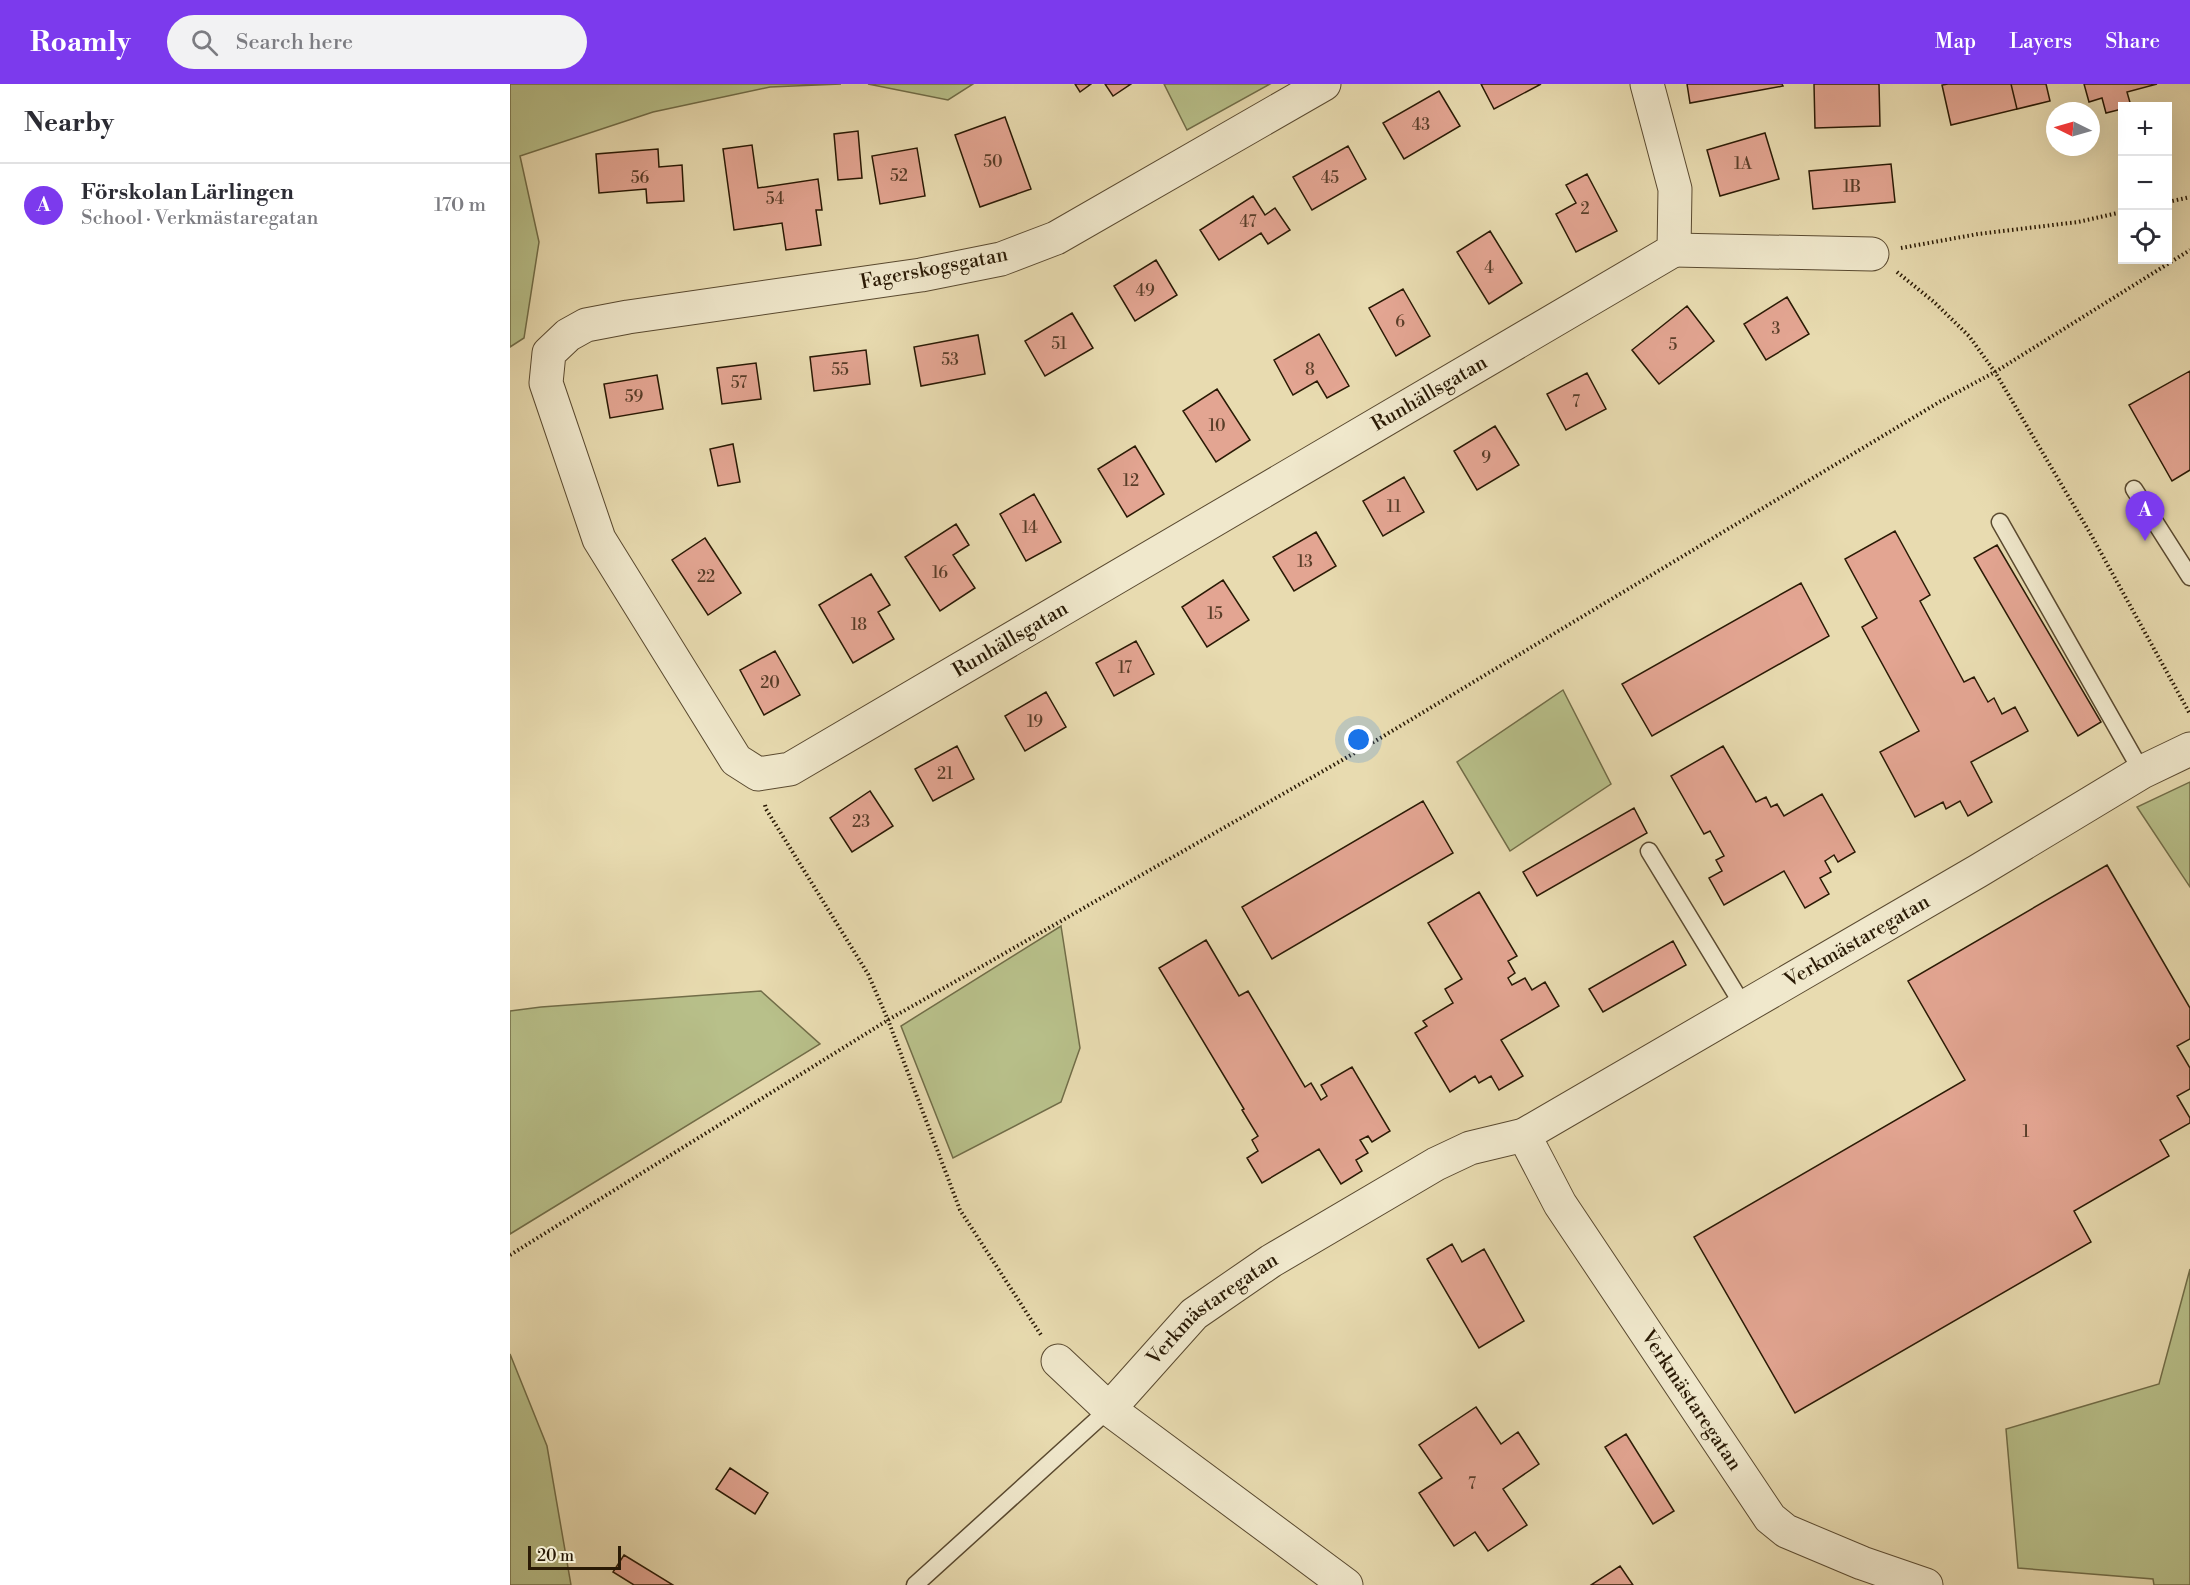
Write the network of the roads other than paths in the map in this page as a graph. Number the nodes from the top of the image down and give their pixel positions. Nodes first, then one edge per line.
1 (1324, 84) edge
2 (1647, 84) edge
3 (1674, 250) junction
4 (1872, 254) road end
5 (2134, 489) dead end
6 (2000, 522) dead end
7 (2190, 577) edge
8 (2190, 749) edge
9 (2142, 772) junction
10 (758, 774) joint
11 (1649, 851) dead end
12 (1744, 1007) junction
13 (1524, 1135) junction
14 (1058, 1361) road end
15 (1110, 1409) junction
16 (915, 1585) edge
17 (1346, 1585) edge
18 (1926, 1585) edge

1 - 10 street, Fagerskogsgatan
2 - 3 street
3 - 4 street
3 - 10 street, Runhällsgatan
5 - 7 lane
6 - 9 lane
8 - 9 street, Verkmästaregatan
9 - 12 street, Verkmästaregatan
11 - 12 lane
12 - 13 street, Verkmästaregatan
13 - 15 street, Verkmästaregatan
13 - 18 street, Verkmästaregatan
14 - 15 street
15 - 16 lane, Verkmästaregatan
15 - 17 street

